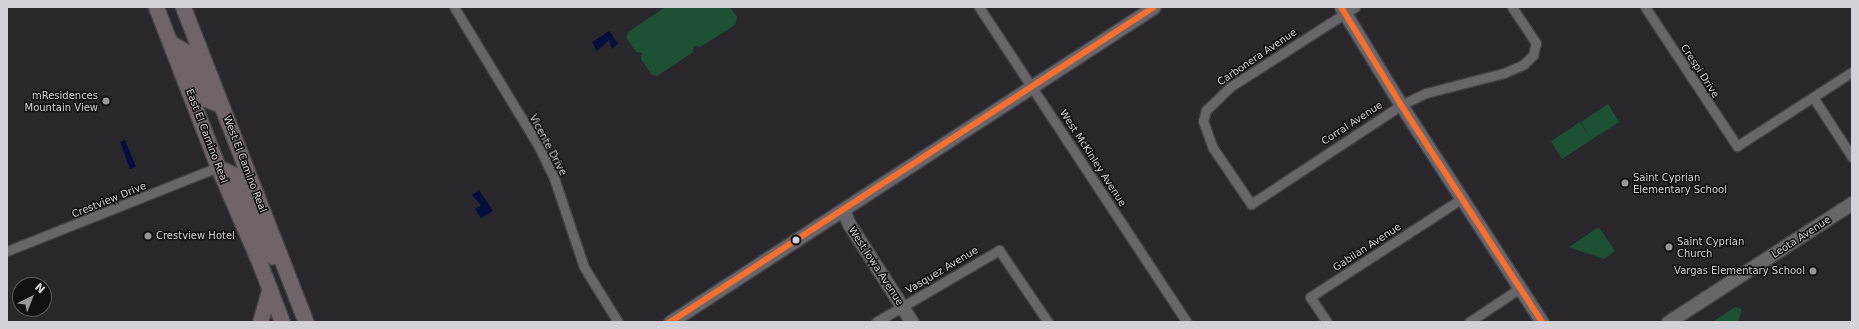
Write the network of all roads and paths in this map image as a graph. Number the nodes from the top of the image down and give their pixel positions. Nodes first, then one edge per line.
1 (156, 7) edge
2 (183, 7) edge
3 (454, 7) edge
4 (979, 7) edge
5 (1154, 7) edge
6 (1512, 7) edge
7 (1645, 7) edge
8 (1346, 9) edge
9 (171, 43) junction
10 (1852, 72) edge
11 (1033, 86) junction
12 (1813, 97) junction
13 (221, 105) junction
14 (1400, 105) junction
15 (1852, 157) edge
16 (218, 167) junction
17 (1461, 199) junction
18 (1852, 203) edge
19 (1251, 204) joint
20 (843, 210) junction
21 (7, 251) edge
22 (290, 281) junction
23 (270, 288) junction
24 (1520, 288) junction
25 (902, 307) junction
26 (260, 322) edge
27 (282, 322) edge
28 (306, 322) edge
29 (618, 322) edge
30 (670, 322) edge
31 (876, 322) edge
32 (912, 322) edge
33 (1048, 322) edge
34 (1187, 322) edge
35 (1327, 322) edge
36 (1469, 322) edge
37 (1542, 322) edge
38 (1668, 322) edge

1 - 9 main road, East El Camino Real
2 - 13 main road, West El Camino Real
3 - 29 street, Vicente Drive
4 - 11 street, West McKinley Avenue
5 - 11 street
6 - 14 street, Corral Avenue
7 - 12 street, Crespi Drive
8 - 14 street
8 - 19 street, Carbonera Avenue
9 - 13 main road
9 - 16 main road, East El Camino Real
10 - 12 street
11 - 20 street
11 - 34 street, West McKinley Avenue
12 - 15 street
13 - 22 main road, West El Camino Real
14 - 17 street
14 - 19 street, Corral Avenue
16 - 21 street, Crestview Drive
16 - 22 main road
16 - 23 main road, East El Camino Real
17 - 24 street
17 - 35 street, Gabilan Avenue
18 - 38 street, Leota Avenue
20 - 25 street, West Iowa Avenue
20 - 30 street
22 - 28 main road, West El Camino Real
23 - 26 main road
23 - 27 main road
24 - 36 street
24 - 37 street
25 - 31 street, Vasquez Avenue
25 - 32 street, West Iowa Avenue
25 - 33 street, Vasquez Avenue

